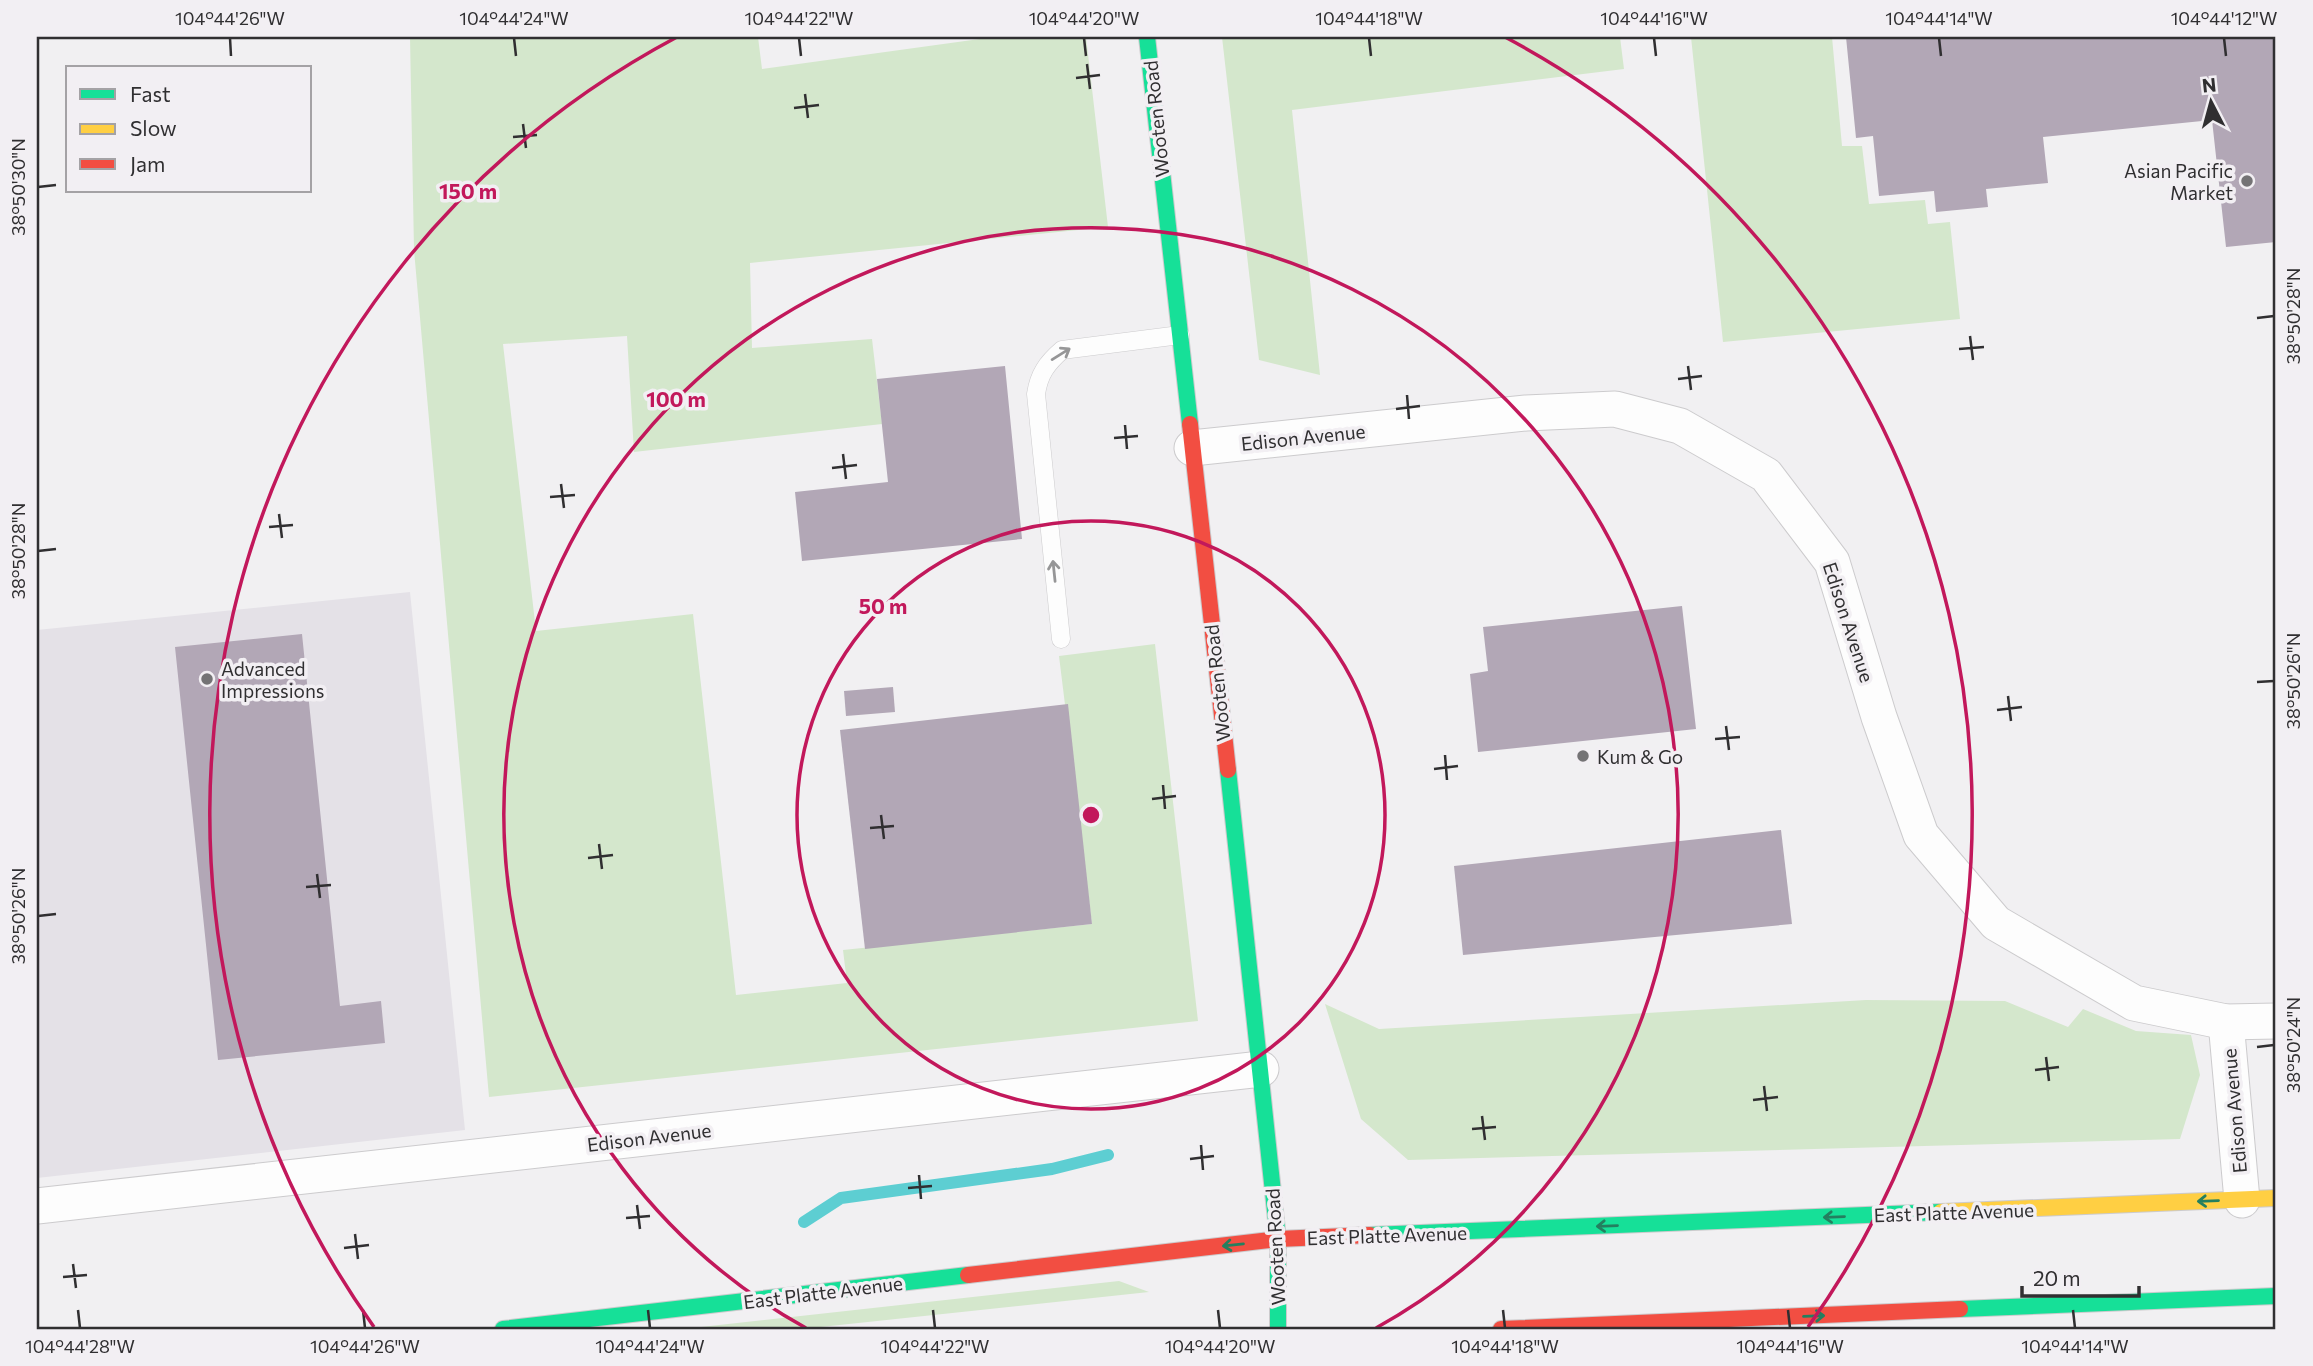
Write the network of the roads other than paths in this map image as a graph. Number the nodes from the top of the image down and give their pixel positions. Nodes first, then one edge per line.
1 (1147, 37) edge
2 (1180, 335) junction
3 (1192, 448) junction
4 (1061, 639) dead end
5 (2276, 1021) edge
6 (2226, 1023) junction
7 (1261, 1069) junction
8 (2259, 1199) edge
9 (37, 1206) edge
10 (1278, 1240) junction
11 (2276, 1296) edge
12 (503, 1329) edge
13 (1278, 1329) edge
14 (1501, 1329) edge

1 - 2 main road, Wooten Road
2 - 3 main road, Wooten Road
4 -> 2 lane
3 - 6 street, Edison Avenue
3 - 7 main road, Wooten Road
5 - 6 street, Edison Avenue
6 - 8 street, Edison Avenue
7 - 9 street, Edison Avenue
7 - 10 main road, Wooten Road
8 -> 10 main road, East Platte Avenue
10 -> 12 main road, East Platte Avenue
10 - 13 main road, Wooten Road
14 -> 11 main road

